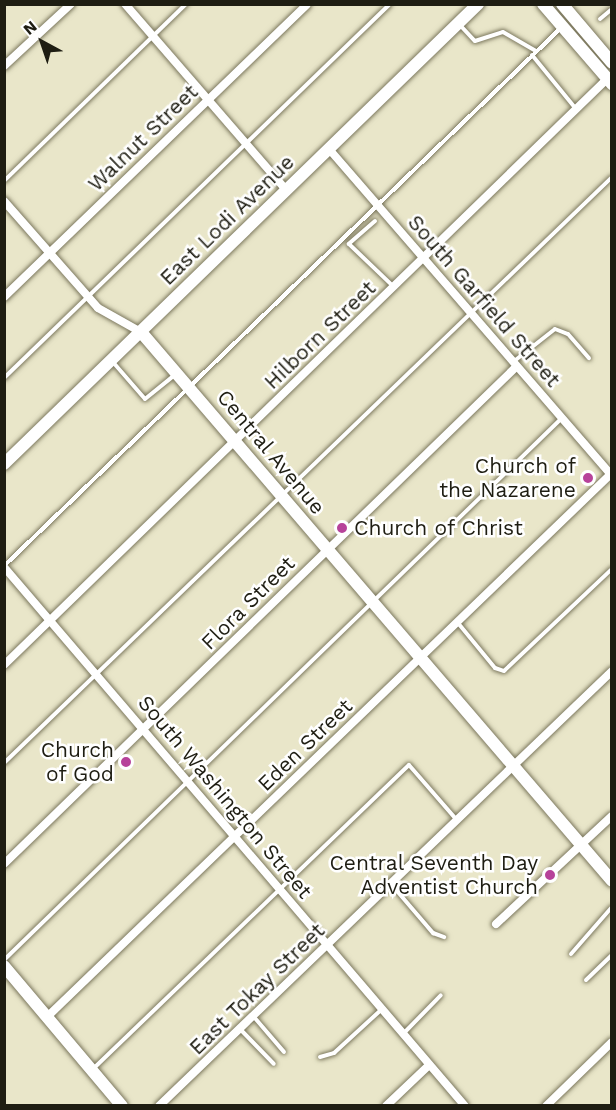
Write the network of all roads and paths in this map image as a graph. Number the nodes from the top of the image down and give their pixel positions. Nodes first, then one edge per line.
1 (71, 4) edge
2 (125, 4) edge
3 (186, 4) edge
4 (307, 4) edge
5 (390, 4) edge
6 (543, 4) edge
7 (562, 4) edge
8 (477, 5) edge
9 (612, 9) edge
10 (600, 19) dead end
11 (458, 24) junction
12 (562, 27) junction
13 (153, 37) junction
14 (536, 51) junction
15 (532, 55) junction
16 (612, 63) edge
17 (4, 66) edge
18 (609, 82) edge
19 (210, 99) junction
20 (576, 109) junction
21 (248, 143) junction
22 (328, 149) junction
23 (612, 177) edge
24 (4, 181) edge
25 (286, 190) junction
26 (4, 201) edge
27 (377, 204) junction
28 (375, 221) dead end
29 (49, 253) junction
30 (424, 259) junction
31 (394, 288) junction
32 (4, 297) edge
33 (89, 298) junction
34 (472, 314) junction
35 (141, 332) junction
36 (589, 358) dead end
37 (111, 361) junction
38 (514, 365) junction
39 (178, 373) junction
40 (4, 378) edge
41 (191, 387) junction
42 (561, 418) junction
43 (235, 441) junction
44 (4, 464) edge
45 (611, 474) edge
46 (283, 495) junction
47 (328, 549) junction
48 (4, 566) edge
49 (612, 569) edge
50 (374, 602) junction
51 (50, 621) junction
52 (457, 622) junction
53 (421, 657) junction
54 (4, 665) edge
55 (612, 671) edge
56 (97, 674) junction
57 (145, 730) junction
58 (4, 763) edge
59 (514, 765) junction
60 (190, 783) junction
61 (612, 816) edge
62 (457, 820) junction
63 (236, 837) junction
64 (581, 846) junction
65 (4, 864) edge
66 (612, 881) edge
67 (391, 884) junction
68 (281, 890) junction
69 (612, 907) edge
70 (496, 924) dead end
71 (444, 938) dead end
72 (327, 945) junction
73 (572, 954) dead end
74 (612, 955) edge
75 (4, 960) edge
76 (4, 966) edge
77 (586, 980) dead end
78 (441, 995) dead end
79 (382, 1010) junction
80 (253, 1016) junction
81 (47, 1017) junction
82 (240, 1029) junction
83 (403, 1034) junction
84 (612, 1042) edge
85 (284, 1052) dead end
86 (320, 1057) dead end
87 (274, 1064) dead end
88 (429, 1065) junction
89 (92, 1071) junction
90 (462, 1105) edge
91 (122, 1106) edge
92 (159, 1106) edge
93 (386, 1106) edge
94 (546, 1106) edge

1 - 17 street
2 - 13 street
3 - 13 lane
4 - 19 street, Walnut Street
5 - 21 lane
6 - 12 street
7 - 16 street
8 - 11 street, East Lodi Avenue
9 - 10 lane
11 - 14 lane
11 - 22 street, East Lodi Avenue
12 - 14 lane
12 - 18 street
13 - 19 street
13 - 24 lane
14 - 15 lane
15 - 20 lane
15 - 27 lane
18 - 20 street, Hilborn Street
19 - 21 street
19 - 29 street, Walnut Street
20 - 30 street, Hilborn Street
21 - 25 street
21 - 33 lane
22 - 25 street, East Lodi Avenue
22 - 27 street, South Garfield Street
23 - 34 lane
25 - 35 street, East Lodi Avenue
26 - 29 street, Central Avenue
27 - 30 street, South Garfield Street
27 - 41 lane
28 - 31 lane
29 - 32 street, Walnut Street
29 - 33 street, Central Avenue
30 - 31 street, Hilborn Street
30 - 34 street, South Garfield Street
31 - 43 street, Hilborn Street
33 - 35 street, Central Avenue
33 - 40 lane
34 - 38 street, South Garfield Street
34 - 46 lane
35 - 37 street, East Lodi Avenue
35 - 39 street, Central Avenue
36 - 38 lane
37 - 39 lane
37 - 44 street, East Lodi Avenue
38 - 42 street, South Garfield Street
38 - 47 street, Flora Street
39 - 41 street, Central Avenue
41 - 43 street, Central Avenue
41 - 48 lane
42 - 45 street, South Garfield Street
42 - 50 lane
43 - 46 street, Central Avenue
43 - 51 street, Hilborn Street
45 - 52 street, Eden Street
46 - 47 street, Central Avenue
46 - 56 lane
47 - 50 street, Central Avenue
47 - 57 street, Flora Street
48 - 51 street, South Washington Street
49 - 52 lane
50 - 53 street, Central Avenue
50 - 60 lane
51 - 54 street, Hilborn Street
51 - 56 street, South Washington Street
52 - 53 street, Eden Street
53 - 59 street, Central Avenue
53 - 63 street, Eden Street
55 - 59 street, East Tokay Street
56 - 57 street, South Washington Street
56 - 58 lane
57 - 60 street, South Washington Street
57 - 65 street, Flora Street
59 - 62 street, East Tokay Street
59 - 64 street, Central Avenue
60 - 63 street, South Washington Street
60 - 75 lane
61 - 64 street
62 - 67 street, East Tokay Street
62 - 68 lane
63 - 68 street, South Washington Street
63 - 81 street, Eden Street
64 - 66 street, Central Avenue
64 - 70 street
67 - 71 lane
67 - 72 street, East Tokay Street
68 - 72 street, South Washington Street
68 - 89 lane
69 - 73 lane
72 - 79 street, South Washington Street
72 - 80 street, East Tokay Street
74 - 77 lane
76 - 81 street
78 - 83 lane
79 - 83 street, South Washington Street
79 - 86 lane
80 - 82 street, East Tokay Street
80 - 85 lane
81 - 89 street
82 - 87 lane
82 - 92 street, East Tokay Street
83 - 88 street, South Washington Street
84 - 94 street
88 - 90 street, South Washington Street
88 - 93 street
89 - 91 street

